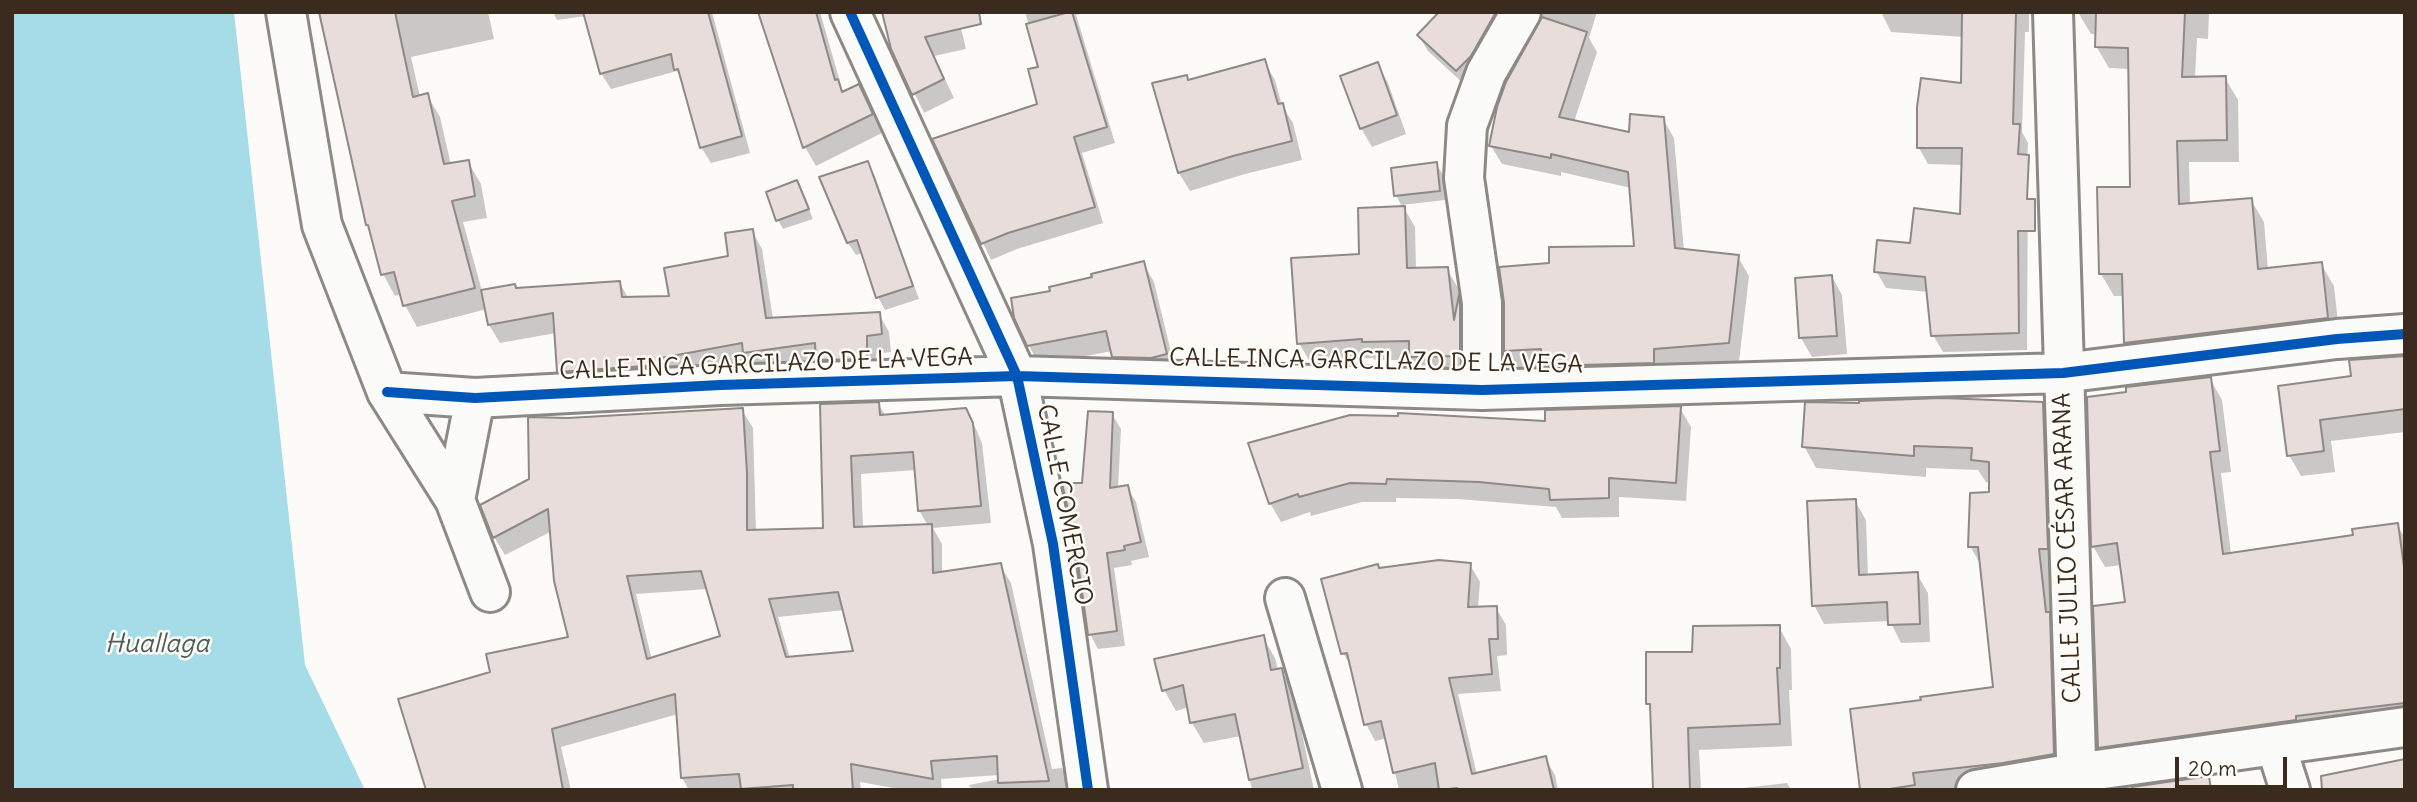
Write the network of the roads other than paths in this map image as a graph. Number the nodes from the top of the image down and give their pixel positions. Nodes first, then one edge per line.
1 (286, 12) edge
2 (849, 12) edge
3 (1521, 12) edge
4 (2053, 12) edge
5 (2405, 334) edge
6 (2063, 373) junction
7 (1017, 376) junction
8 (1482, 390) junction
9 (387, 392) junction
10 (475, 398) junction
11 (455, 500) junction
12 (490, 592) dead end
13 (1285, 598) dead end
14 (2405, 727) edge
15 (2276, 746) junction
16 (2076, 781) edge
17 (1088, 790) edge
18 (1342, 790) edge
19 (1976, 790) edge
20 (2290, 790) edge

1 - 9 street
2 - 7 street, CALLE COMERCIO
3 - 8 street
4 - 6 street, CALLE JULIO CÉSAR ARANA
5 - 6 street, CALLE INCA GARCILAZO DE LA VEGA
6 - 8 street, CALLE INCA GARCILAZO DE LA VEGA
6 - 16 street, CALLE JULIO CÉSAR ARANA
7 - 8 street, CALLE INCA GARCILAZO DE LA VEGA
7 - 10 street, CALLE INCA GARCILAZO DE LA VEGA
7 - 17 street, CALLE COMERCIO
9 - 10 street, CALLE INCA GARCILAZO DE LA VEGA
9 - 11 street
10 - 11 street
11 - 12 street
13 - 18 street
14 - 15 street
15 - 16 street
15 - 20 street
16 - 19 street

